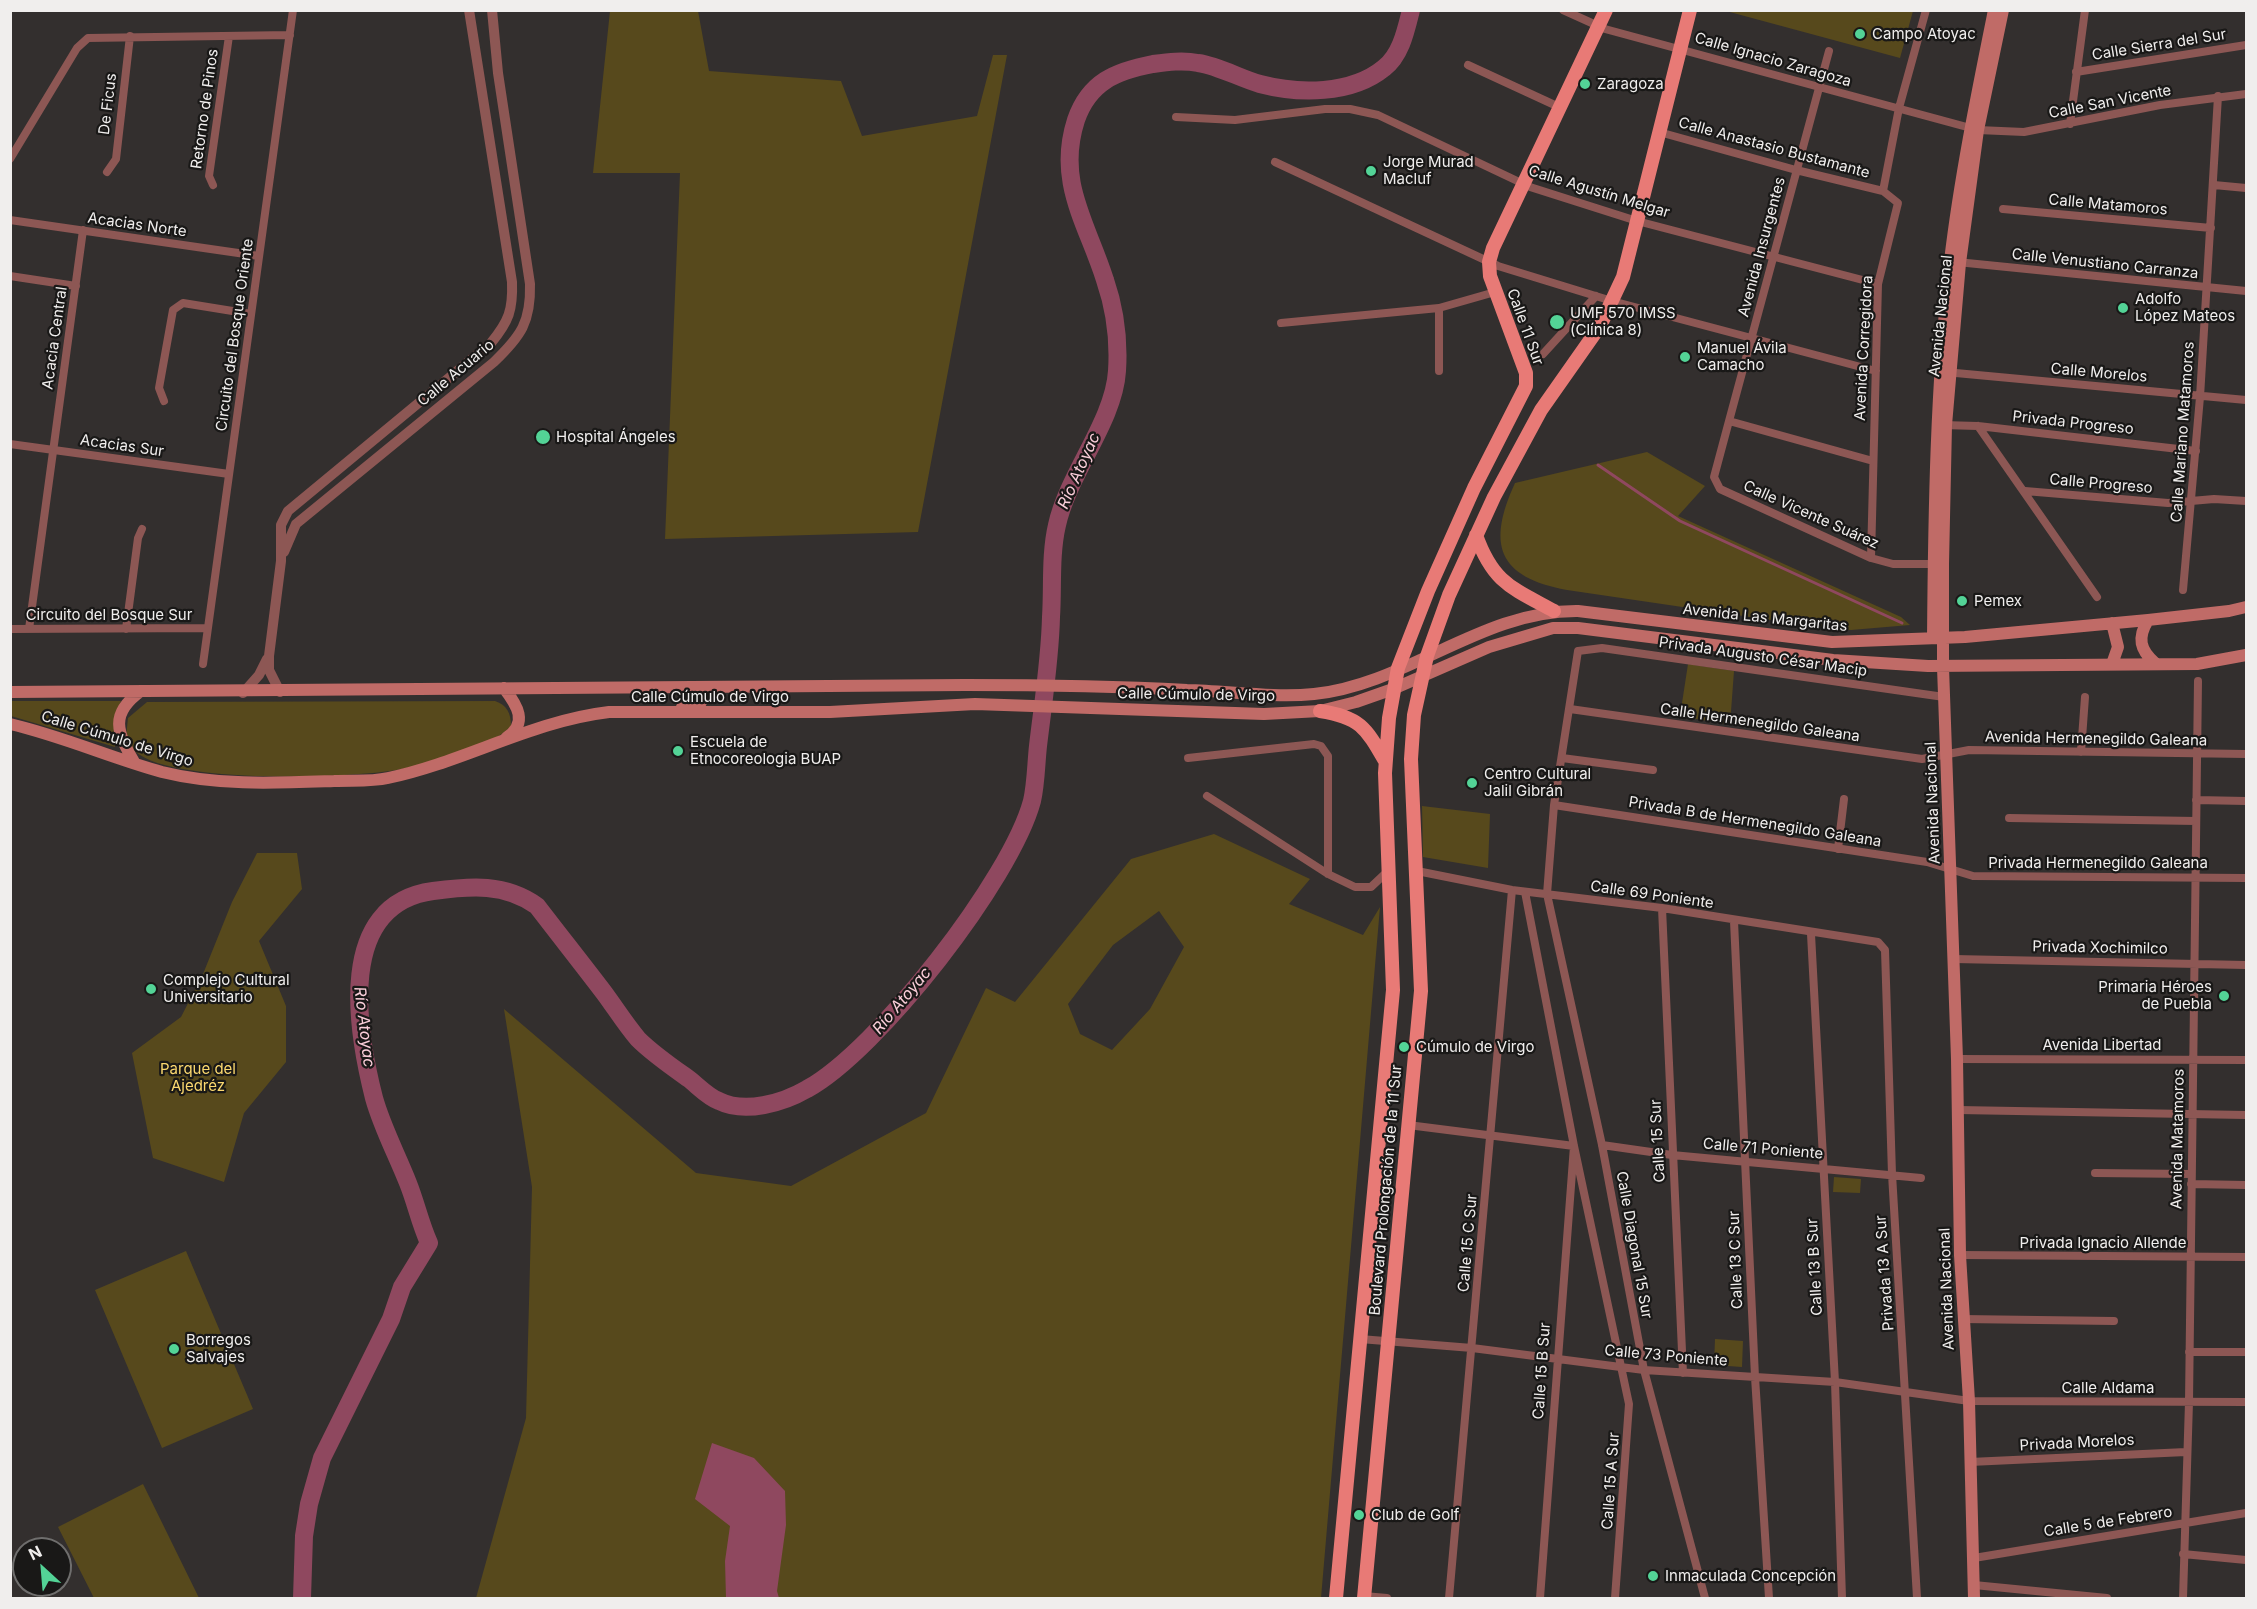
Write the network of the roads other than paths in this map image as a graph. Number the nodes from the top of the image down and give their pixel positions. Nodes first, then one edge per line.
1 (293, 10) edge
2 (469, 10) edge
3 (492, 10) edge
4 (1563, 10) edge
5 (1606, 10) edge
6 (1690, 10) edge
7 (1926, 10) edge
8 (1994, 10) edge
9 (2003, 10) edge
10 (2085, 10) edge
11 (1599, 26) junction
12 (290, 35) junction
13 (130, 36) junction
14 (228, 36) junction
15 (2247, 45) edge
16 (1680, 48) junction
17 (1829, 51) dead end
18 (1468, 65) dead end
19 (2076, 72) junction
20 (1817, 87) junction
21 (2247, 94) edge
22 (2218, 96) junction
23 (1559, 107) junction
24 (1899, 108) junction
25 (1176, 117) dead end
26 (505, 122) junction
27 (2070, 124) junction
28 (488, 126) junction
29 (1974, 129) junction
30 (1659, 132) junction
31 (10, 159) edge
32 (1275, 162) dead end
33 (1796, 170) junction
34 (108, 172) dead end
35 (213, 184) dead end
36 (1523, 184) junction
37 (2214, 185) junction
38 (2247, 188) edge
39 (1883, 191) junction
40 (2003, 209) dead end
41 (10, 220) edge
42 (1637, 221) junction
43 (2211, 228) junction
44 (84, 230) junction
45 (259, 256) junction
46 (1774, 256) junction
47 (1955, 262) junction
48 (1494, 264) junction
49 (10, 276) edge
50 (1878, 284) junction
51 (76, 286) junction
52 (2206, 288) junction
53 (2247, 291) edge
54 (1495, 292) junction
55 (1596, 296) junction
56 (1612, 301) junction
57 (1438, 308) junction
58 (251, 314) junction
59 (1281, 323) dead end
60 (1752, 338) junction
61 (1543, 354) dead end
62 (1439, 371) dead end
63 (1876, 371) junction
64 (1945, 372) junction
65 (2200, 397) junction
66 (164, 400) dead end
67 (2247, 400) edge
68 (1729, 421) junction
69 (1941, 425) junction
70 (1978, 426) junction
71 (10, 444) edge
72 (54, 450) junction
73 (2196, 450) junction
74 (1873, 461) junction
75 (229, 474) junction
76 (1715, 484) joint
77 (2025, 491) junction
78 (2192, 501) junction
79 (2247, 501) edge
80 (142, 529) dead end
81 (1476, 536) junction
82 (1871, 558) junction
83 (281, 561) junction
84 (1939, 564) junction
85 (2183, 590) dead end
86 (1428, 591) junction
87 (1449, 596) junction
88 (2097, 597) dead end
89 (2247, 607) edge
90 (1554, 611) junction
91 (2148, 620) junction
92 (2112, 623) junction
93 (208, 628) junction
94 (10, 629) edge
95 (29, 629) junction
96 (126, 629) junction
97 (1938, 638) junction
98 (1578, 651) joint
99 (2247, 655) edge
100 (269, 656) junction
101 (1427, 656) junction
102 (2155, 663) junction
103 (203, 664) dead end
104 (2112, 664) junction
105 (1943, 667) junction
106 (1398, 668) junction
107 (1422, 676) junction
108 (2198, 681) dead end
109 (504, 688) junction
110 (701, 688) junction
111 (1394, 688) junction
112 (141, 691) junction
113 (10, 692) edge
114 (280, 692) junction
115 (243, 693) junction
116 (1944, 697) junction
117 (2085, 697) dead end
118 (1570, 709) junction
119 (1320, 711) junction
120 (660, 712) junction
121 (10, 724) edge
122 (492, 747) junction
123 (2081, 752) junction
124 (2196, 754) junction
125 (2247, 754) edge
126 (1947, 755) junction
127 (1188, 758) dead end
128 (1562, 758) junction
129 (1384, 761) junction
130 (134, 762) junction
131 (1653, 770) dead end
132 (1207, 796) dead end
133 (1844, 799) dead end
134 (2196, 800) junction
135 (2247, 801) edge
136 (1554, 805) junction
137 (2009, 819) dead end
138 (2196, 821) junction
139 (1838, 849) junction
140 (1951, 869) junction
141 (1388, 871) junction
142 (1417, 872) junction
143 (1328, 874) junction
144 (2196, 876) junction
145 (2247, 878) edge
146 (1512, 890) junction
147 (1525, 892) junction
148 (1547, 894) junction
149 (1662, 908) junction
150 (1734, 921) junction
151 (1811, 933) junction
152 (1883, 945) joint
153 (1954, 959) junction
154 (2194, 964) junction
155 (2247, 965) edge
156 (1957, 1059) junction
157 (2194, 1059) junction
158 (2247, 1060) edge
159 (1958, 1110) junction
160 (2192, 1114) junction
161 (2247, 1115) edge
162 (1408, 1125) junction
163 (1491, 1134) junction
164 (1602, 1145) junction
165 (1574, 1146) junction
166 (1672, 1155) junction
167 (1746, 1161) junction
168 (1822, 1169) junction
169 (2095, 1173) dead end
170 (2191, 1173) junction
171 (1892, 1174) junction
172 (1921, 1178) dead end
173 (2191, 1184) junction
174 (2247, 1185) edge
175 (1960, 1255) junction
176 (2189, 1257) junction
177 (2247, 1257) edge
178 (1962, 1319) junction
179 (2114, 1321) dead end
180 (1360, 1339) junction
181 (1388, 1340) junction
182 (1472, 1348) junction
183 (2189, 1352) junction
184 (2247, 1352) edge
185 (1557, 1358) junction
186 (1621, 1366) junction
187 (1644, 1370) junction
188 (1683, 1373) junction
189 (1755, 1377) junction
190 (1835, 1382) junction
191 (1906, 1391) junction
192 (1969, 1401) junction
193 (2189, 1402) junction
194 (2247, 1402) edge
195 (2186, 1452) junction
196 (1970, 1462) junction
197 (2247, 1514) edge
198 (2185, 1523) junction
199 (2183, 1554) junction
200 (1974, 1558) junction
201 (2247, 1560) edge
202 (1974, 1585) junction
203 (1364, 1597) edge
204 (1336, 1599) edge
205 (1387, 1599) edge
206 (1449, 1599) edge
207 (1540, 1599) edge
208 (1616, 1599) edge
209 (1705, 1599) edge
210 (1769, 1599) edge
211 (1842, 1599) edge
212 (1917, 1599) edge
213 (1974, 1599) edge
214 (2107, 1599) edge
215 (2183, 1599) edge

1 - 12 street, Circuito del Bosque Oriente
2 - 28 street, Calle Acuario
3 - 26 street, Calle Acuario
4 - 11 street, Calle Ignacio Zaragoza
5 - 11 main road
6 - 16 main road
7 - 24 street
8 - 29 main road, Avenida Nacional
9 - 29 main road, Avenida Nacional
10 - 19 street
11 - 16 street, Calle Ignacio Zaragoza
11 - 23 main road
12 - 14 street
12 - 45 street, Circuito del Bosque Oriente
13 - 14 street
13 - 31 street
13 - 34 street, De Ficus
14 - 35 street, Retorno de Pinos
15 - 19 street, Calle Sierra del Sur
16 - 20 street, Calle Ignacio Zaragoza
16 - 30 main road
17 - 20 street, Avenida Insurgentes
18 - 23 street
19 - 27 street
20 - 24 street, Calle Ignacio Zaragoza
20 - 33 street, Avenida Insurgentes
21 - 22 street, Calle San Vicente
22 - 27 street, Calle San Vicente
22 - 37 street, Calle Mariano Matamoros
23 - 36 main road
24 - 29 street, Calle Ignacio Zaragoza
24 - 39 street
25 - 36 street, Calle Agustín Melgar
26 - 28 street
26 - 83 street, Calle Acuario
27 - 29 street, Calle San Vicente
28 - 83 street, Calle Acuario
29 - 47 main road, Avenida Nacional
30 - 33 street, Calle Anastasio Bustamante
30 - 42 main road
32 - 48 street
33 - 39 street, Calle Anastasio Bustamante
33 - 46 street, Avenida Insurgentes
36 - 42 street, Calle Agustín Melgar
36 - 48 main road
37 - 38 street
37 - 43 street, Calle Mariano Matamoros
39 - 50 street, Avenida Corregidora
40 - 43 street, Calle Matamoros
41 - 44 street, Acacias Norte
42 - 46 street, Calle Agustín Melgar
42 - 56 main road
43 - 52 street, Calle Mariano Matamoros
44 - 45 street, Acacias Norte
44 - 51 street, Acacia Central
45 - 58 street, Circuito del Bosque Oriente
46 - 50 street, Calle Agustín Melgar
46 - 60 street, Avenida Insurgentes
47 - 52 street, Calle Venustiano Carranza
47 - 64 main road, Avenida Nacional
48 - 54 main road, Calle 11 Sur
48 - 55 street
49 - 51 street
50 - 63 street, Avenida Corregidora
51 - 72 street, Acacia Central
52 - 53 street, Calle Venustiano Carranza
52 - 65 street, Calle Mariano Matamoros
54 - 57 street
54 - 86 main road, Calle 11 Sur
55 - 56 street
55 - 61 street
56 - 60 street
56 - 81 main road
57 - 59 street
57 - 62 street
58 - 66 street
58 - 75 street, Circuito del Bosque Oriente
60 - 63 street
60 - 68 street, Avenida Insurgentes
63 - 74 street, Avenida Corregidora
64 - 65 street, Calle Morelos
64 - 69 main road, Avenida Nacional
65 - 67 street, Calle Morelos
65 - 73 street, Calle Mariano Matamoros
68 - 74 street
68 - 76 street, Avenida Insurgentes
69 - 70 street, Privada Progreso
69 - 84 main road, Avenida Nacional
70 - 73 street, Privada Progreso
70 - 77 street
71 - 72 street, Acacias Sur
72 - 75 street, Acacias Sur
72 - 95 street, Acacia Central
73 - 78 street, Calle Mariano Matamoros
74 - 82 street, Avenida Corregidora
75 - 93 street, Circuito del Bosque Oriente
76 - 82 street, Calle Vicente Suárez
77 - 78 street, Calle Progreso
77 - 88 street
78 - 79 street, Calle Progreso
78 - 85 street, Calle Mariano Matamoros
80 - 96 street
81 - 87 main road
81 - 90 main road
82 - 84 street, Calle Vicente Suárez
83 - 100 street, Calle Acuario
84 - 97 main road, Avenida Nacional
86 - 87 main road
86 - 106 main road, Calle 11 Sur
87 - 101 main road
89 - 91 main road, Avenida Las Margaritas
90 - 97 main road, Avenida Las Margaritas
90 - 101 main road, Avenida Las Margaritas
91 - 92 main road, Avenida Las Margaritas
91 - 102 main road
92 - 97 main road, Avenida Las Margaritas
92 - 104 main road
93 - 96 street, Circuito del Bosque Sur
93 - 103 street, Circuito del Bosque Oriente
94 - 95 street, Circuito del Bosque Sur
95 - 96 street, Circuito del Bosque Sur
97 - 105 main road, Avenida Nacional
98 - 116 street, Privada Augusto César Macip
98 - 118 street, Calle Diagonal 15 Sur
99 - 102 main road
100 - 114 street, Calle Acuario
100 - 115 street, Calle Acuario
101 - 106 main road, Avenida Las Margaritas
101 - 107 main road
102 - 104 main road
104 - 105 main road
105 - 107 main road
105 - 116 main road, Avenida Nacional
106 - 110 main road, Calle Cúmulo de Virgo
106 - 111 main road, Calle 11 Sur
107 - 111 main road, Calle Cúmulo de Virgo
107 - 142 main road, Boulevard Prolongación de la 11 Sur
108 - 124 street, Avenida Matamoros
109 - 110 main road, Calle Cúmulo de Virgo
109 - 114 main road, Calle Cúmulo de Virgo
109 - 122 main road
110 - 120 main road
111 - 119 main road, Calle Cúmulo de Virgo
111 - 129 main road, Boulevard Prolongación de la 11 Sur
112 - 113 main road, Calle Cúmulo de Virgo
112 - 115 main road, Calle Cúmulo de Virgo
112 - 130 main road
114 - 115 main road, Calle Cúmulo de Virgo
116 - 126 main road, Avenida Nacional
117 - 123 street
118 - 126 street, Calle Hermenegildo Galeana
118 - 128 street, Calle Diagonal 15 Sur
119 - 120 main road, Calle Cúmulo de Virgo
119 - 129 main road
120 - 122 main road, Calle Cúmulo de Virgo
121 - 130 main road, Calle Cúmulo de Virgo
122 - 130 main road, Calle Cúmulo de Virgo
123 - 124 street, Avenida Hermenegildo Galeana
123 - 126 street, Avenida Hermenegildo Galeana
124 - 125 street, Avenida Hermenegildo Galeana
124 - 134 street, Avenida Matamoros
126 - 140 main road, Avenida Nacional
127 - 143 street
128 - 131 street
128 - 136 street, Calle Diagonal 15 Sur
129 - 141 main road, Boulevard Prolongación de la 11 Sur
132 - 143 street
133 - 139 street
134 - 135 street
134 - 138 street, Avenida Matamoros
136 - 139 street, Privada B de Hermenegildo Galeana
136 - 148 street, Calle Diagonal 15 Sur
137 - 138 street
138 - 144 street, Avenida Matamoros
139 - 140 street, Privada B de Hermenegildo Galeana
140 - 144 street, Privada Hermenegildo Galeana
140 - 153 main road, Avenida Nacional
141 - 143 street
141 - 180 main road, Boulevard Prolongación de la 11 Sur
142 - 146 street, Calle 69 Poniente
142 - 162 main road, Boulevard Prolongación de la 11 Sur
144 - 145 street, Privada Hermenegildo Galeana
144 - 154 street, Avenida Matamoros
146 - 147 street, Calle 69 Poniente
146 - 163 street, Calle 15 C Sur
147 - 148 street, Calle 69 Poniente
147 - 165 street
148 - 149 street, Calle 69 Poniente
148 - 164 street, Calle Diagonal 15 Sur
149 - 150 street, Calle 69 Poniente
149 - 166 street, Calle 15 Sur
150 - 151 street, Calle 69 Poniente
150 - 167 street, Calle 13 C Sur
151 - 152 street, Calle 69 Poniente
151 - 168 street, Calle 13 B Sur
152 - 171 street, Privada 13 A Sur
153 - 154 street, Privada Xochimilco
153 - 156 main road, Avenida Nacional
154 - 155 street, Privada Xochimilco
154 - 157 street, Avenida Matamoros
156 - 157 street, Avenida Libertad
156 - 159 main road, Avenida Nacional
157 - 158 street, Avenida Libertad
157 - 160 street, Avenida Matamoros
159 - 160 street
159 - 175 main road, Avenida Nacional
160 - 161 street
160 - 170 street, Avenida Matamoros
162 - 163 street
162 - 181 main road, Boulevard Prolongación de la 11 Sur
163 - 165 street
163 - 182 street, Calle 15 C Sur
164 - 166 street, Calle 71 Poniente
164 - 187 street, Calle Diagonal 15 Sur
165 - 185 street, Calle 15 B Sur
165 - 186 street
166 - 167 street, Calle 71 Poniente
166 - 188 street, Calle 15 Sur
167 - 168 street, Calle 71 Poniente
167 - 189 street, Calle 13 C Sur
168 - 171 street, Calle 71 Poniente
168 - 190 street, Calle 13 B Sur
169 - 170 street
170 - 173 street, Avenida Matamoros
171 - 172 street, Calle 71 Poniente
171 - 191 street, Privada 13 A Sur
173 - 174 street
173 - 176 street, Avenida Matamoros
175 - 176 street, Privada Ignacio Allende
175 - 178 main road, Avenida Nacional
176 - 177 street, Privada Ignacio Allende
176 - 183 street, Avenida Matamoros
178 - 179 street
178 - 192 main road, Avenida Nacional
180 - 181 street, Calle 73 Poniente
180 - 204 main road, Boulevard Prolongación de la 11 Sur
181 - 182 street, Calle 73 Poniente
181 - 203 main road, Boulevard Prolongación de la 11 Sur
182 - 185 street, Calle 73 Poniente
182 - 206 street, Calle 15 C Sur
183 - 184 street
183 - 193 street, Avenida Matamoros
185 - 186 street, Calle 73 Poniente
185 - 207 street, Calle 15 B Sur
186 - 187 street, Calle 73 Poniente
186 - 208 street, Calle 15 A Sur
187 - 188 street, Calle 73 Poniente
187 - 209 street, Calle Diagonal 15 Sur
188 - 189 street, Calle 73 Poniente
189 - 190 street, Calle 73 Poniente
189 - 210 street, Calle 13 C Sur
190 - 191 street, Calle 73 Poniente
190 - 211 street, Calle 13 B Sur
191 - 192 street, Calle 73 Poniente
191 - 212 street, Privada 13 A Sur
192 - 193 street, Calle Aldama
192 - 196 main road, Avenida Nacional
193 - 194 street, Calle Aldama
193 - 195 street, Avenida Matamoros
195 - 196 street, Privada Morelos
195 - 198 street, Avenida Matamoros
196 - 200 main road, Avenida Nacional
197 - 198 street, Calle 5 de Febrero
198 - 199 street, Avenida Matamoros
198 - 200 street, Calle 5 de Febrero
199 - 201 street
199 - 215 street, Avenida Matamoros
200 - 202 main road, Avenida Nacional
202 - 213 main road, Avenida Nacional
202 - 214 street
203 - 205 street

